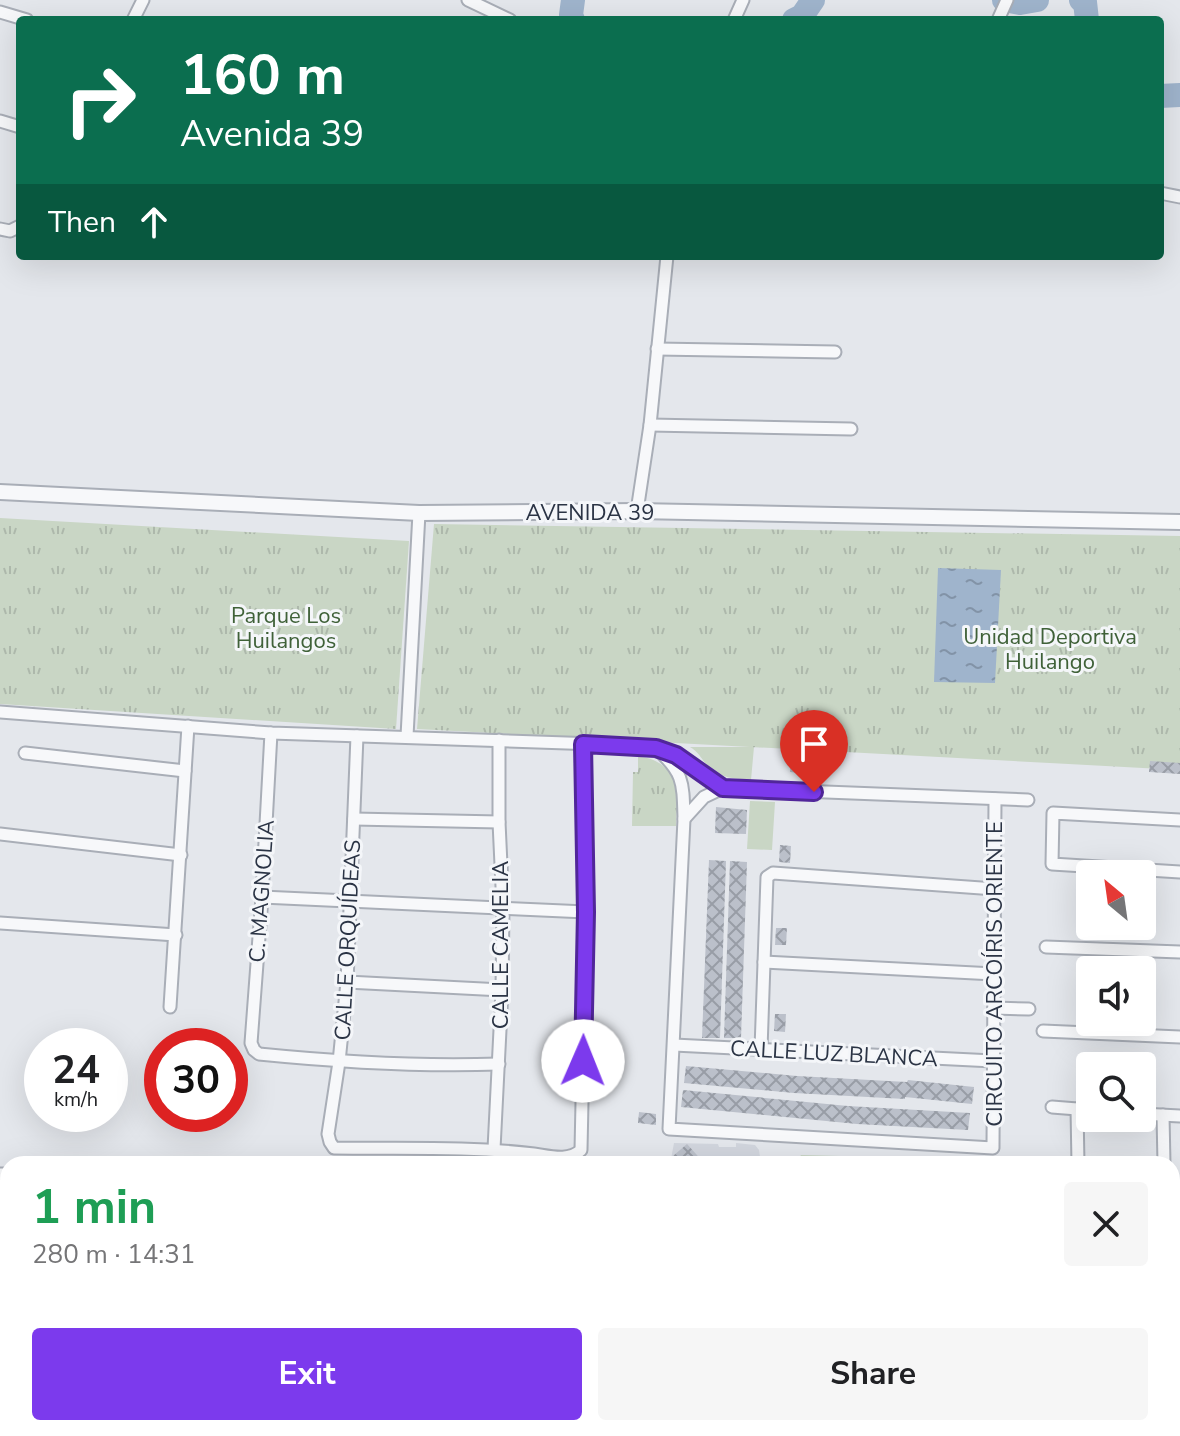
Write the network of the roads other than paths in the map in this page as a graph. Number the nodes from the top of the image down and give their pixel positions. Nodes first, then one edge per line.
1 (468, 0) edge
2 (1007, 0) edge
3 (488, 4) edge
4 (504, 16) edge
5 (999, 16) edge
6 (667, 260) edge
7 (657, 349) junction
8 (835, 352) dead end
9 (650, 425) junction
10 (851, 429) dead end
11 (0, 492) edge
12 (637, 511) junction
13 (419, 513) junction
14 (1180, 522) edge
15 (0, 712) edge
16 (188, 726) junction
17 (271, 733) junction
18 (357, 736) junction
19 (407, 736) junction
20 (499, 740) junction
21 (583, 744) junction
22 (656, 748) junction
23 (25, 753) dead end
24 (185, 771) junction
25 (723, 788) junction
26 (995, 799) junction
27 (1028, 800) dead end
28 (354, 819) junction
29 (684, 819) junction
30 (1180, 820) edge
31 (499, 822) junction
32 (0, 834) edge
33 (181, 855) junction
34 (1180, 872) edge
35 (995, 889) junction
36 (262, 897) junction
37 (349, 902) junction
38 (503, 908) junction
39 (586, 912) junction
40 (0, 923) edge
41 (176, 935) junction
42 (1046, 947) dead end
43 (1180, 952) edge
44 (764, 962) junction
45 (994, 974) junction
46 (347, 982) junction
47 (502, 990) junction
48 (170, 1007) dead end
49 (994, 1008) junction
50 (1029, 1009) dead end
51 (1043, 1031) dead end
52 (1180, 1037) edge
53 (674, 1045) junction
54 (761, 1049) junction
55 (993, 1061) junction
56 (339, 1062) junction
57 (499, 1064) junction
58 (1052, 1107) dead end
59 (1076, 1109) edge
60 (1156, 1115) edge
61 (1163, 1115) junction
62 (1180, 1116) edge
63 (1077, 1132) edge
64 (494, 1149) junction
65 (554, 1156) edge
66 (575, 1156) edge
67 (1078, 1156) edge
68 (1164, 1156) edge

1 - 3 street
2 - 5 street
3 - 4 street
6 - 7 street
7 - 8 street
7 - 9 street
9 - 10 street
9 - 12 street
11 - 13 street, AVENIDA 39
12 - 13 street, AVENIDA 39
12 - 14 street, AVENIDA 39
13 - 19 street
15 - 16 street
16 - 17 street
16 - 24 street
17 - 18 street
17 - 36 street, C. MAGNOLIA
18 - 19 street
18 - 28 street, CALLE ORQUÍDEAS
19 - 20 street
20 - 21 street
20 - 31 street, CALLE CAMELIA
21 - 22 street
21 - 39 street
22 - 25 street
22 - 29 street
23 - 24 street
24 - 33 street
25 - 26 street
25 - 29 street
26 - 27 street
26 - 35 street, CIRCUITO ARCOÍRIS ORIENTE
28 - 31 street
28 - 37 street, CALLE ORQUÍDEAS
29 - 53 street
30 - 34 street
31 - 38 street, CALLE CAMELIA
32 - 33 street
33 - 41 street
35 - 44 street
35 - 45 street, CIRCUITO ARCOÍRIS ORIENTE
36 - 37 street
36 - 56 street, C. MAGNOLIA
37 - 38 street
37 - 46 street, CALLE ORQUÍDEAS
38 - 39 street
38 - 47 street, CALLE CAMELIA
39 - 66 street
40 - 41 street
41 - 48 street
42 - 43 street
44 - 45 street
44 - 54 street
45 - 49 street, CIRCUITO ARCOÍRIS ORIENTE
46 - 47 street
46 - 56 street, CALLE ORQUÍDEAS
47 - 57 street, CALLE CAMELIA
49 - 50 street
49 - 55 street, CIRCUITO ARCOÍRIS ORIENTE
51 - 52 street
53 - 54 street, CALLE LUZ BLANCA
53 - 55 street, CIRCUITO ARCOÍRIS ORIENTE
54 - 55 street, CALLE LUZ BLANCA
56 - 57 street
56 - 64 street, CALLE ORQUÍDEAS
57 - 64 street, CALLE CAMELIA
58 - 59 street
60 - 61 street
61 - 62 street
61 - 68 street
63 - 67 street
64 - 65 street

